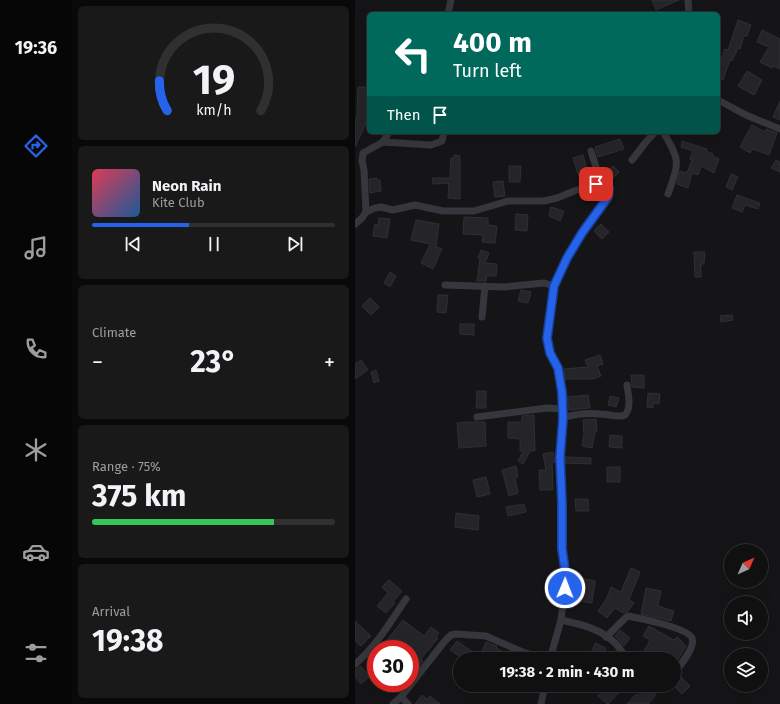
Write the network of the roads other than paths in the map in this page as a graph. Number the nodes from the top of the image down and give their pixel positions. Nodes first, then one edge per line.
1 (451, 0) edge
2 (688, 0) edge
3 (448, 12) edge
4 (689, 12) edge
5 (720, 101) edge
6 (780, 129) edge
7 (388, 134) edge
8 (444, 134) edge
9 (653, 134) edge
10 (664, 134) edge
11 (383, 142) junction
12 (591, 151) dead end
13 (632, 160) dead end
14 (601, 183) junction
15 (668, 194) dead end
16 (366, 212) junction
17 (355, 224) edge
18 (445, 285) dead end
19 (485, 286) junction
20 (554, 286) junction
21 (482, 317) dead end
22 (627, 385) dead end
23 (563, 409) junction
24 (477, 417) dead end
25 (563, 418) junction
26 (406, 600) dead end
27 (561, 620) junction
28 (606, 637) junction
29 (526, 652) edge
30 (551, 652) edge
31 (622, 652) edge
32 (355, 664) edge
33 (681, 664) edge
34 (544, 692) edge
35 (401, 697) junction
36 (393, 704) edge
37 (408, 704) edge
38 (541, 704) edge

1 - 3 street
2 - 4 street
5 - 6 street
7 - 11 street
8 - 11 street
9 - 13 street
10 - 15 street
11 - 16 street
12 - 14 street
14 - 16 street
14 - 20 street
16 - 17 street
18 - 19 street
19 - 20 street
19 - 21 street
20 - 23 street
22 - 25 street
23 - 24 street
23 - 25 street
25 - 27 street
26 - 32 street
27 - 28 street
27 - 30 street
28 - 31 street
28 - 33 street
29 - 35 street
34 - 38 street
35 - 36 street
35 - 37 street

